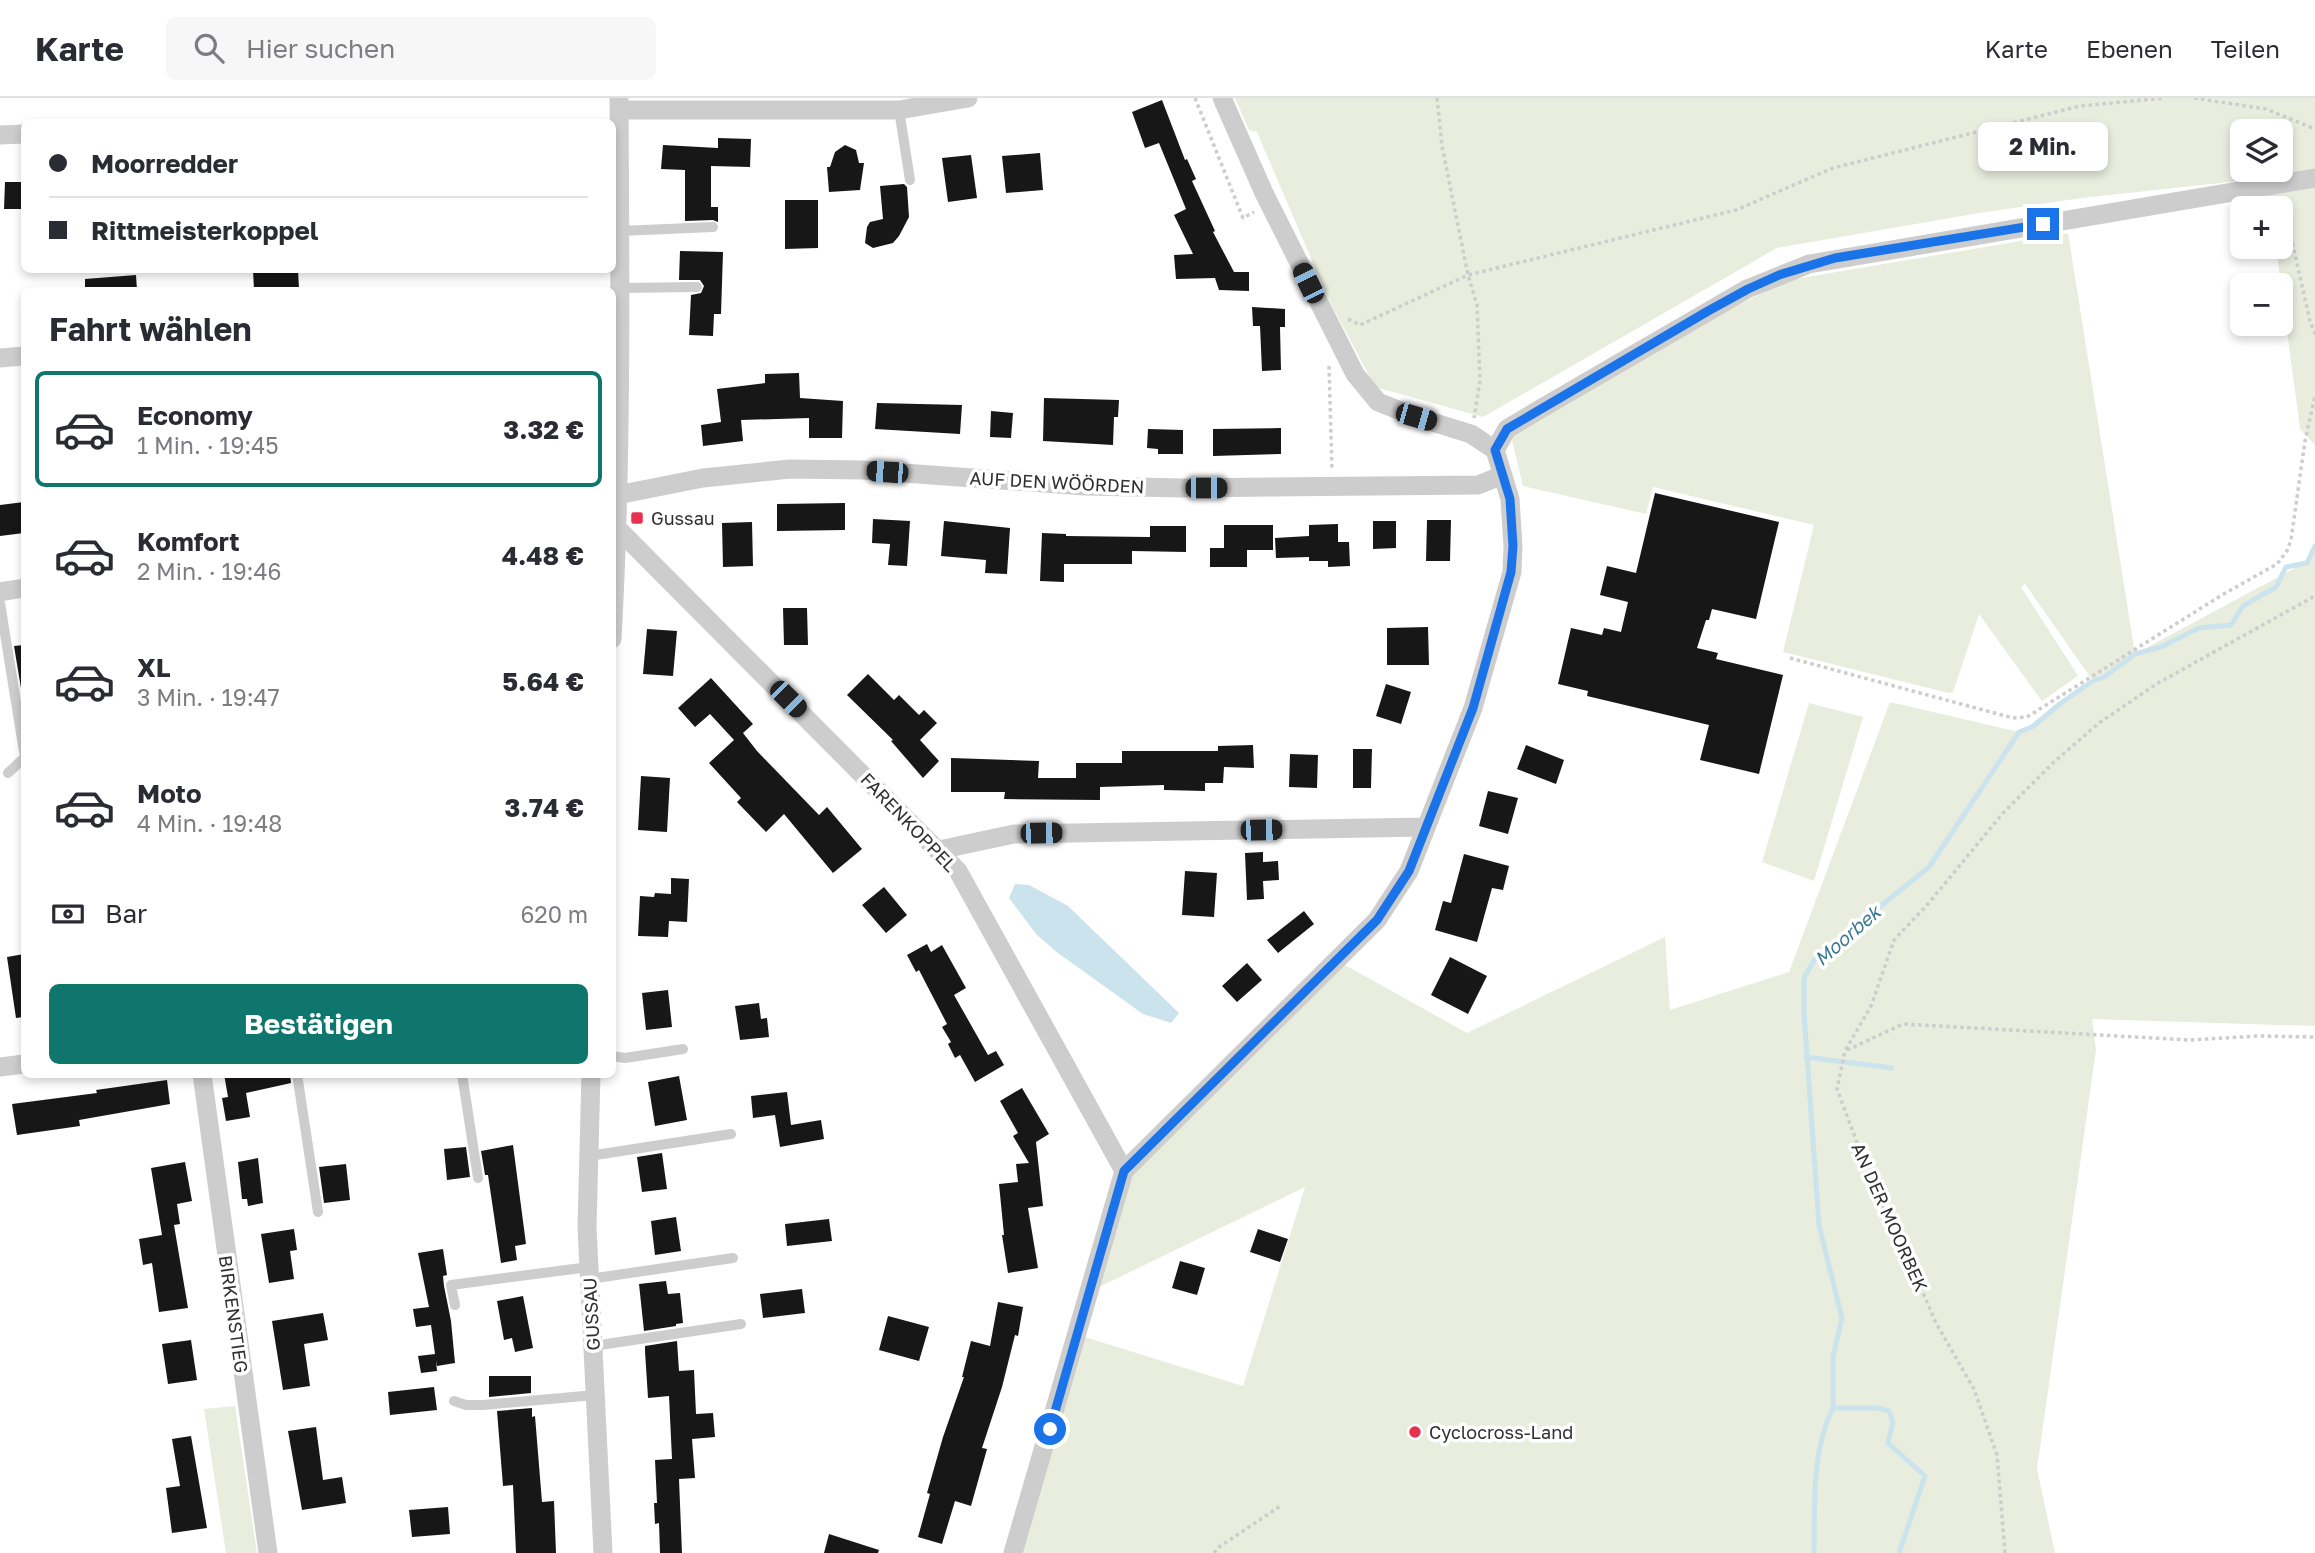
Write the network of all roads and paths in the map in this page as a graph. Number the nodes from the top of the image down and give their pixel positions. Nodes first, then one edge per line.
1 (968, 98) edge
2 (1195, 98) edge
3 (1222, 98) edge
4 (1437, 98) edge
5 (2164, 98) edge
6 (2194, 98) edge
7 (619, 104) edge
8 (899, 110) junction
9 (2315, 129) edge
10 (616, 132) edge
11 (21, 134) edge
12 (0, 135) edge
13 (2315, 178) edge
14 (910, 180) dead end
15 (2279, 183) junction
16 (1269, 204) junction
17 (712, 227) dead end
18 (620, 231) junction
19 (1468, 275) junction
20 (697, 287) dead end
21 (618, 297) edge
22 (1320, 307) junction
23 (2315, 334) edge
24 (21, 356) edge
25 (0, 358) edge
26 (1329, 363) dead end
27 (2315, 396) edge
28 (616, 430) edge
29 (1471, 434) junction
30 (1495, 450) junction
31 (1503, 475) junction
32 (1333, 488) junction
33 (616, 496) edge
34 (616, 507) edge
35 (618, 529) junction
36 (616, 566) edge
37 (21, 588) edge
38 (0, 592) edge
39 (2315, 596) edge
40 (0, 603) edge
41 (1790, 658) dead end
42 (21, 733) edge
43 (21, 761) edge
44 (8, 773) dead end
45 (1426, 827) junction
46 (939, 850) junction
47 (2315, 1037) edge
48 (683, 1048) dead end
49 (1845, 1051) junction
50 (616, 1057) edge
51 (21, 1064) edge
52 (0, 1068) edge
53 (203, 1078) edge
54 (299, 1078) edge
55 (463, 1078) edge
56 (591, 1078) edge
57 (731, 1134) dead end
58 (589, 1156) junction
59 (1124, 1171) junction
60 (478, 1178) dead end
61 (318, 1212) dead end
62 (733, 1258) dead end
63 (589, 1273) junction
64 (455, 1304) dead end
65 (741, 1324) dead end
66 (593, 1346) junction
67 (595, 1395) junction
68 (454, 1401) dead end
69 (1282, 1505) dead end
70 (268, 1553) edge
71 (603, 1553) edge
72 (1013, 1553) edge
73 (1214, 1553) edge
74 (2005, 1553) edge

1 - 8 street
2 - 16 path
3 - 16 street
4 - 19 path
5 - 19 path
6 - 9 path
7 - 8 street
7 - 10 street
8 - 14 lane
10 - 18 street
11 - 12 street
13 - 15 street
15 - 23 path
15 - 30 street
16 - 22 street
17 - 18 lane
18 - 21 street
19 - 22 path
19 - 29 path
20 - 21 lane
21 - 28 street
22 - 29 street
24 - 25 street
26 - 32 path
27 - 41 path
29 - 30 street
30 - 31 street
31 - 32 street, AUF DEN WÖÖRDEN
31 - 45 street
32 - 33 street, AUF DEN WÖÖRDEN
34 - 35 street
35 - 36 street
35 - 46 street, FARENKOPPEL
37 - 38 street
39 - 49 path
40 - 42 lane
43 - 44 lane
45 - 46 street
45 - 59 street
46 - 59 street, FARENKOPPEL
47 - 49 path
48 - 50 lane
49 - 74 path, AN DER MOORBEK
51 - 52 street
53 - 70 street, BIRKENSTIEG
54 - 61 lane
55 - 60 lane
56 - 58 street, GUSSAU
57 - 58 lane
58 - 63 street, GUSSAU
59 - 72 street
62 - 63 lane
63 - 64 lane
63 - 66 street, GUSSAU
65 - 66 lane
66 - 67 street, GUSSAU
67 - 68 lane
67 - 71 street, GUSSAU
69 - 73 path

